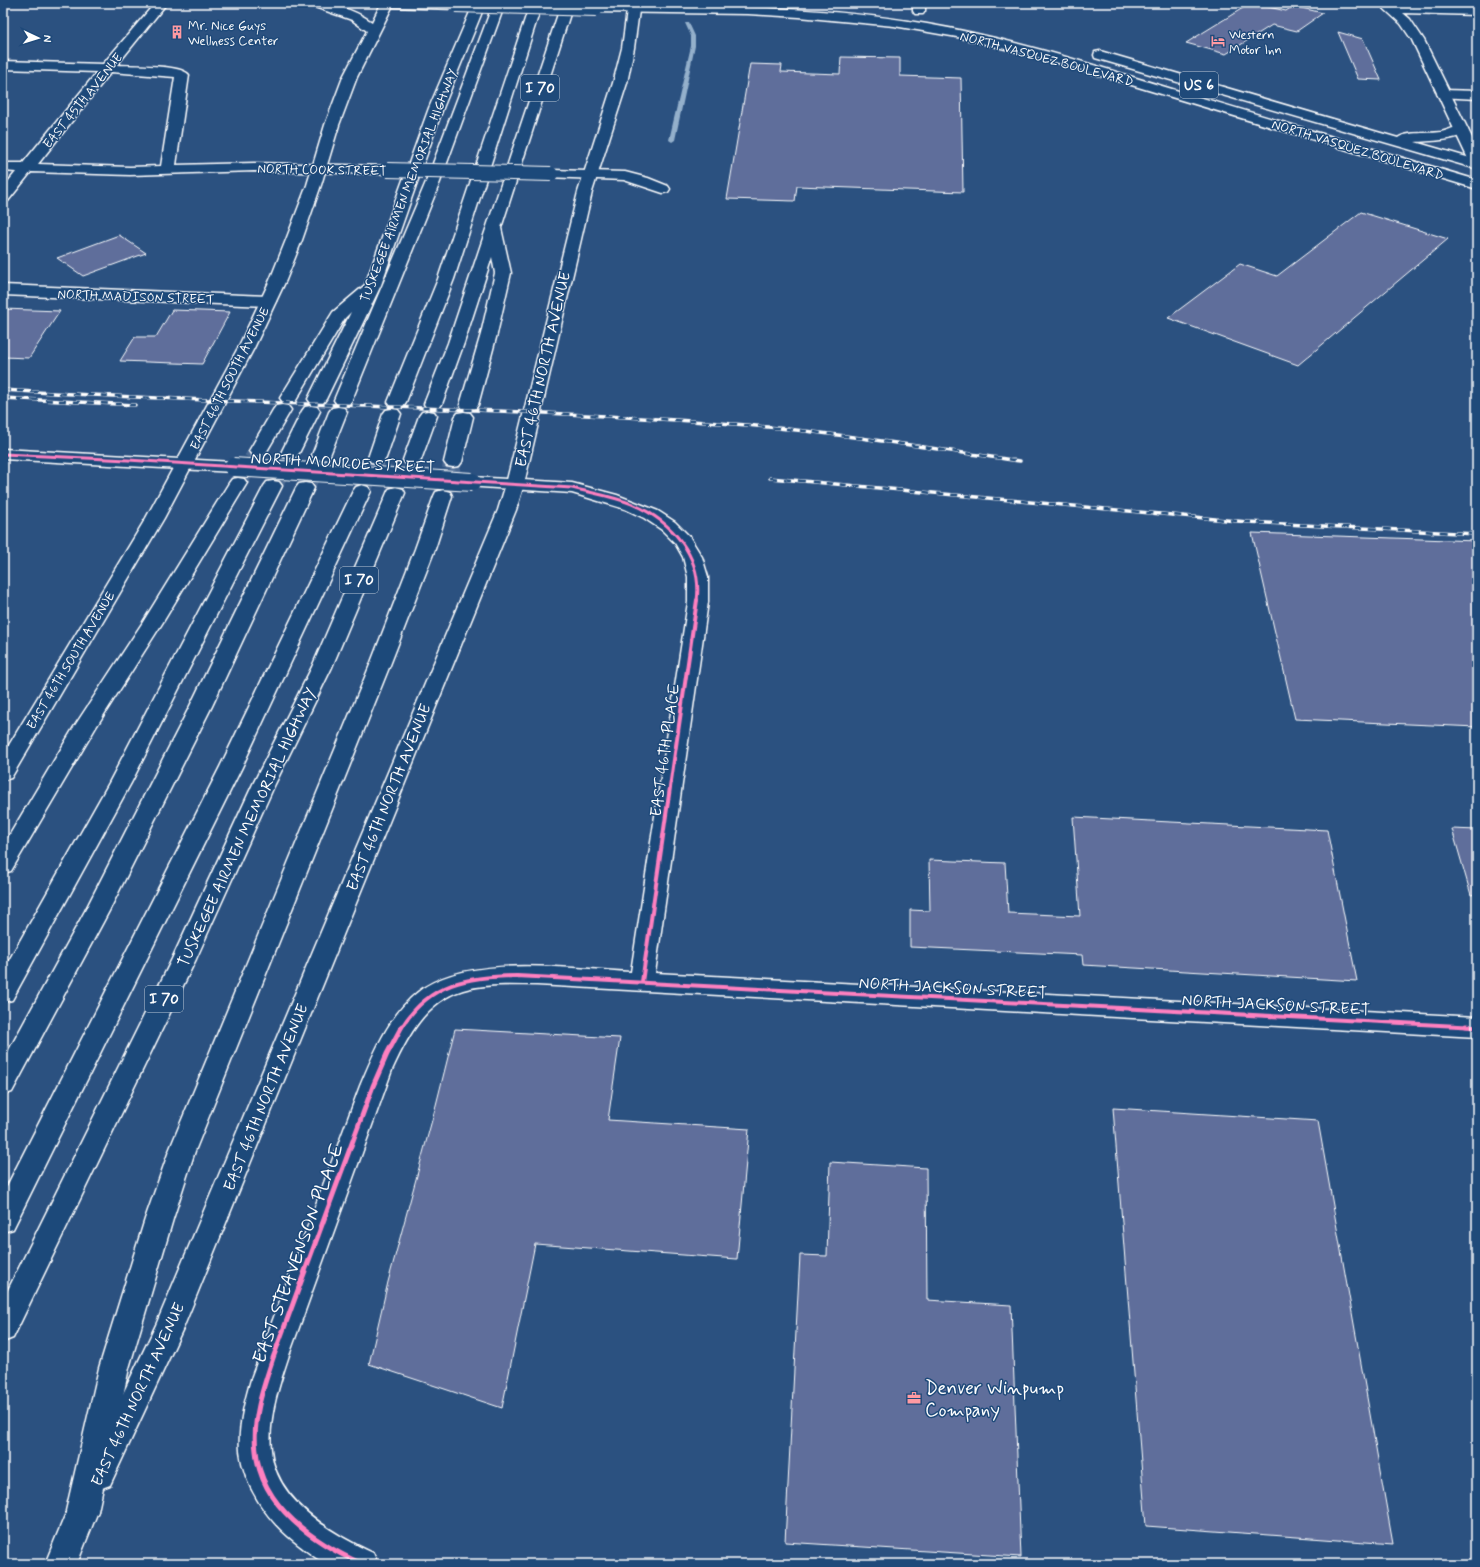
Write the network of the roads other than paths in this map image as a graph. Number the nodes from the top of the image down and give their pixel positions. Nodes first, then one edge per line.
1 (161, 3) edge
2 (316, 3) edge
3 (384, 3) edge
4 (388, 3) edge
5 (634, 6) edge
6 (1387, 6) edge
7 (915, 8) edge
8 (1477, 11) edge
9 (476, 12) dead end
10 (496, 12) dead end
11 (533, 13) dead end
12 (564, 14) dead end
13 (933, 14) dead end
14 (373, 30) junction
15 (1085, 51) dead end
16 (3, 65) edge
17 (106, 68) junction
18 (1444, 94) junction
19 (1477, 95) edge
20 (1461, 130) junction
21 (1382, 138) junction
22 (1474, 150) edge
23 (1477, 164) edge
24 (3, 167) edge
25 (26, 168) junction
26 (318, 168) junction
27 (168, 170) junction
28 (590, 174) junction
29 (1477, 185) edge
30 (663, 189) dead end
31 (3, 198) edge
32 (494, 227) junction
33 (373, 285) junction
34 (3, 290) edge
35 (268, 301) junction
36 (258, 451) tunnel mouth
37 (290, 453) tunnel mouth
38 (3, 454) edge
39 (321, 455) tunnel mouth
40 (377, 458) tunnel mouth
41 (412, 460) dead end
42 (454, 462) tunnel mouth
43 (184, 464) junction
44 (236, 475) junction
45 (515, 484) junction
46 (273, 486) tunnel mouth
47 (306, 488) tunnel mouth
48 (362, 491) tunnel mouth
49 (396, 493) dead end
50 (443, 496) tunnel mouth
51 (672, 529) joint
52 (3, 773) edge
53 (3, 865) edge
54 (642, 982) junction
55 (3, 993) edge
56 (431, 995) joint
57 (1477, 1027) edge
58 (3, 1085) edge
59 (3, 1221) edge
60 (3, 1329) edge
61 (82, 1511) junction
62 (61, 1564) edge
63 (362, 1564) edge

1 - 17 main road, EAST 45TH AVENUE
2 - 14 main road
3 - 4 main road, NORTH VASQUEZ BOULEVARD
4 - 5 main road, NORTH VASQUEZ BOULEVARD / US 6, bridge
4 - 14 main road, EAST 46TH SOUTH AVENUE
5 - 28 main road, EAST 46TH NORTH AVENUE
5 - 29 main road, NORTH VASQUEZ BOULEVARD / US 6
6 - 8 main road
6 - 18 main road
7 - 13 main road
9 - 33 main road, TUSKEGEE AIRMEN MEMORIAL HIGHWAY
10 - 39 main road
11 - 40 main road
12 - 32 main road, I 70
14 - 26 main road, EAST 46TH SOUTH AVENUE
15 - 21 main road, NORTH VASQUEZ BOULEVARD / US 6
16 - 17 main road
17 - 25 main road, EAST 45TH AVENUE
17 - 27 main road
18 - 19 main road
18 - 20 main road
20 - 21 main road
20 - 22 main road
21 - 23 main road, NORTH VASQUEZ BOULEVARD / US 6
22 - 23 main road
24 - 25 main road, NORTH COOK STREET
25 - 27 main road, NORTH COOK STREET
25 - 31 main road, EAST 45TH AVENUE
26 - 27 main road, NORTH COOK STREET
26 - 28 main road, NORTH COOK STREET, bridge
26 - 35 main road, EAST 46TH SOUTH AVENUE
28 - 30 main road, NORTH COOK STREET
28 - 45 main road, EAST 46TH NORTH AVENUE
32 - 41 main road, I 70
32 - 42 main road
33 - 36 main road
33 - 37 main road, TUSKEGEE AIRMEN MEMORIAL HIGHWAY
34 - 35 main road, NORTH MADISON STREET
35 - 43 main road, EAST 46TH SOUTH AVENUE
38 - 43 main road, NORTH MONROE STREET
43 - 44 main road, NORTH MONROE STREET
43 - 52 main road, EAST 46TH SOUTH AVENUE
44 - 45 main road, NORTH MONROE STREET, bridge
44 - 53 main road
45 - 51 main road, NORTH MONROE STREET
45 - 61 main road, EAST 46TH NORTH AVENUE
46 - 55 main road
47 - 58 main road
48 - 59 main road
49 - 60 main road, TUSKEGEE AIRMEN MEMORIAL HIGHWAY / I 70
50 - 61 main road
51 - 54 main road, EAST 46TH PLACE
54 - 56 main road, NORTH JACKSON STREET
54 - 57 main road, NORTH JACKSON STREET
56 - 63 main road, EAST STEAVENSON PLACE
61 - 62 main road, EAST 46TH NORTH AVENUE

